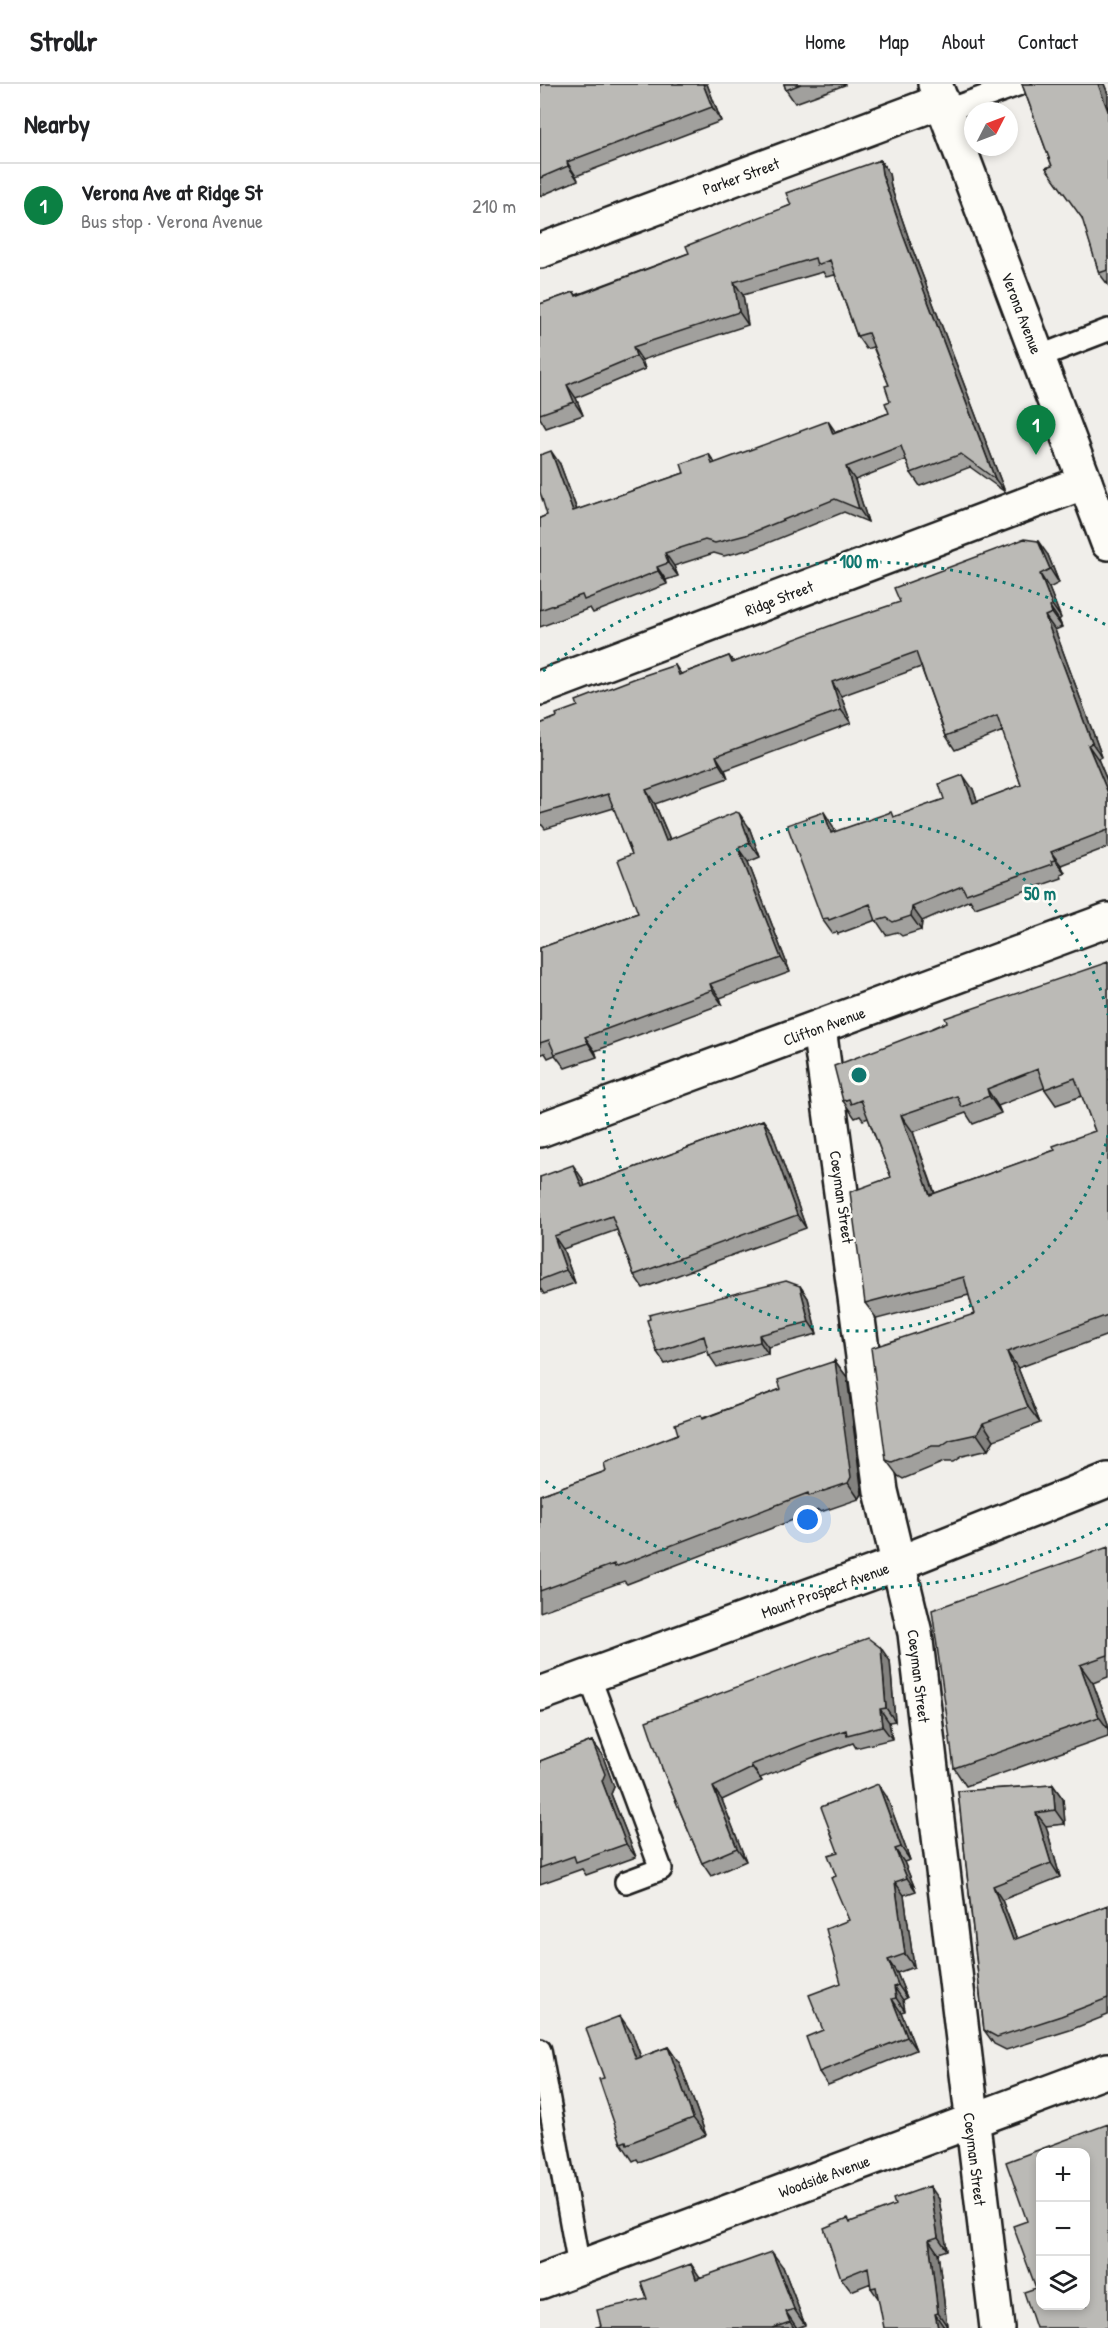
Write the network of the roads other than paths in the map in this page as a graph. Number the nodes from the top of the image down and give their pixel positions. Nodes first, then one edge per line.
1 (1020, 84) edge
2 (941, 99) edge
3 (540, 251) edge
4 (1108, 330) edge
5 (1038, 357) junction
6 (1085, 482) junction
7 (1108, 543) edge
8 (540, 688) edge
9 (1108, 920) edge
10 (819, 1028) junction
11 (540, 1130) edge
12 (1108, 1480) edge
13 (899, 1563) junction
14 (589, 1676) junction
15 (540, 1694) edge
16 (626, 1882) dead end
17 (540, 2050) edge
18 (1108, 2070) edge
19 (970, 2121) junction
20 (579, 2267) junction
21 (540, 2282) edge
22 (997, 2328) edge

1 - 2 lane
2 - 3 street, Parker Street
2 - 5 street, Verona Avenue
4 - 5 lane
5 - 6 street, Verona Avenue
6 - 7 street, Verona Avenue
6 - 8 street, Ridge Street
9 - 10 street, Clifton Avenue
10 - 11 street, Clifton Avenue
10 - 13 street, Coeyman Street
12 - 13 street, Mount Prospect Avenue
13 - 14 street, Mount Prospect Avenue
13 - 19 street, Coeyman Street
14 - 15 street, Mount Prospect Avenue
14 - 16 lane
17 - 20 lane
18 - 19 street, Woodside Avenue
19 - 20 street, Woodside Avenue
19 - 22 street, Coeyman Street
20 - 21 street, Woodside Avenue

